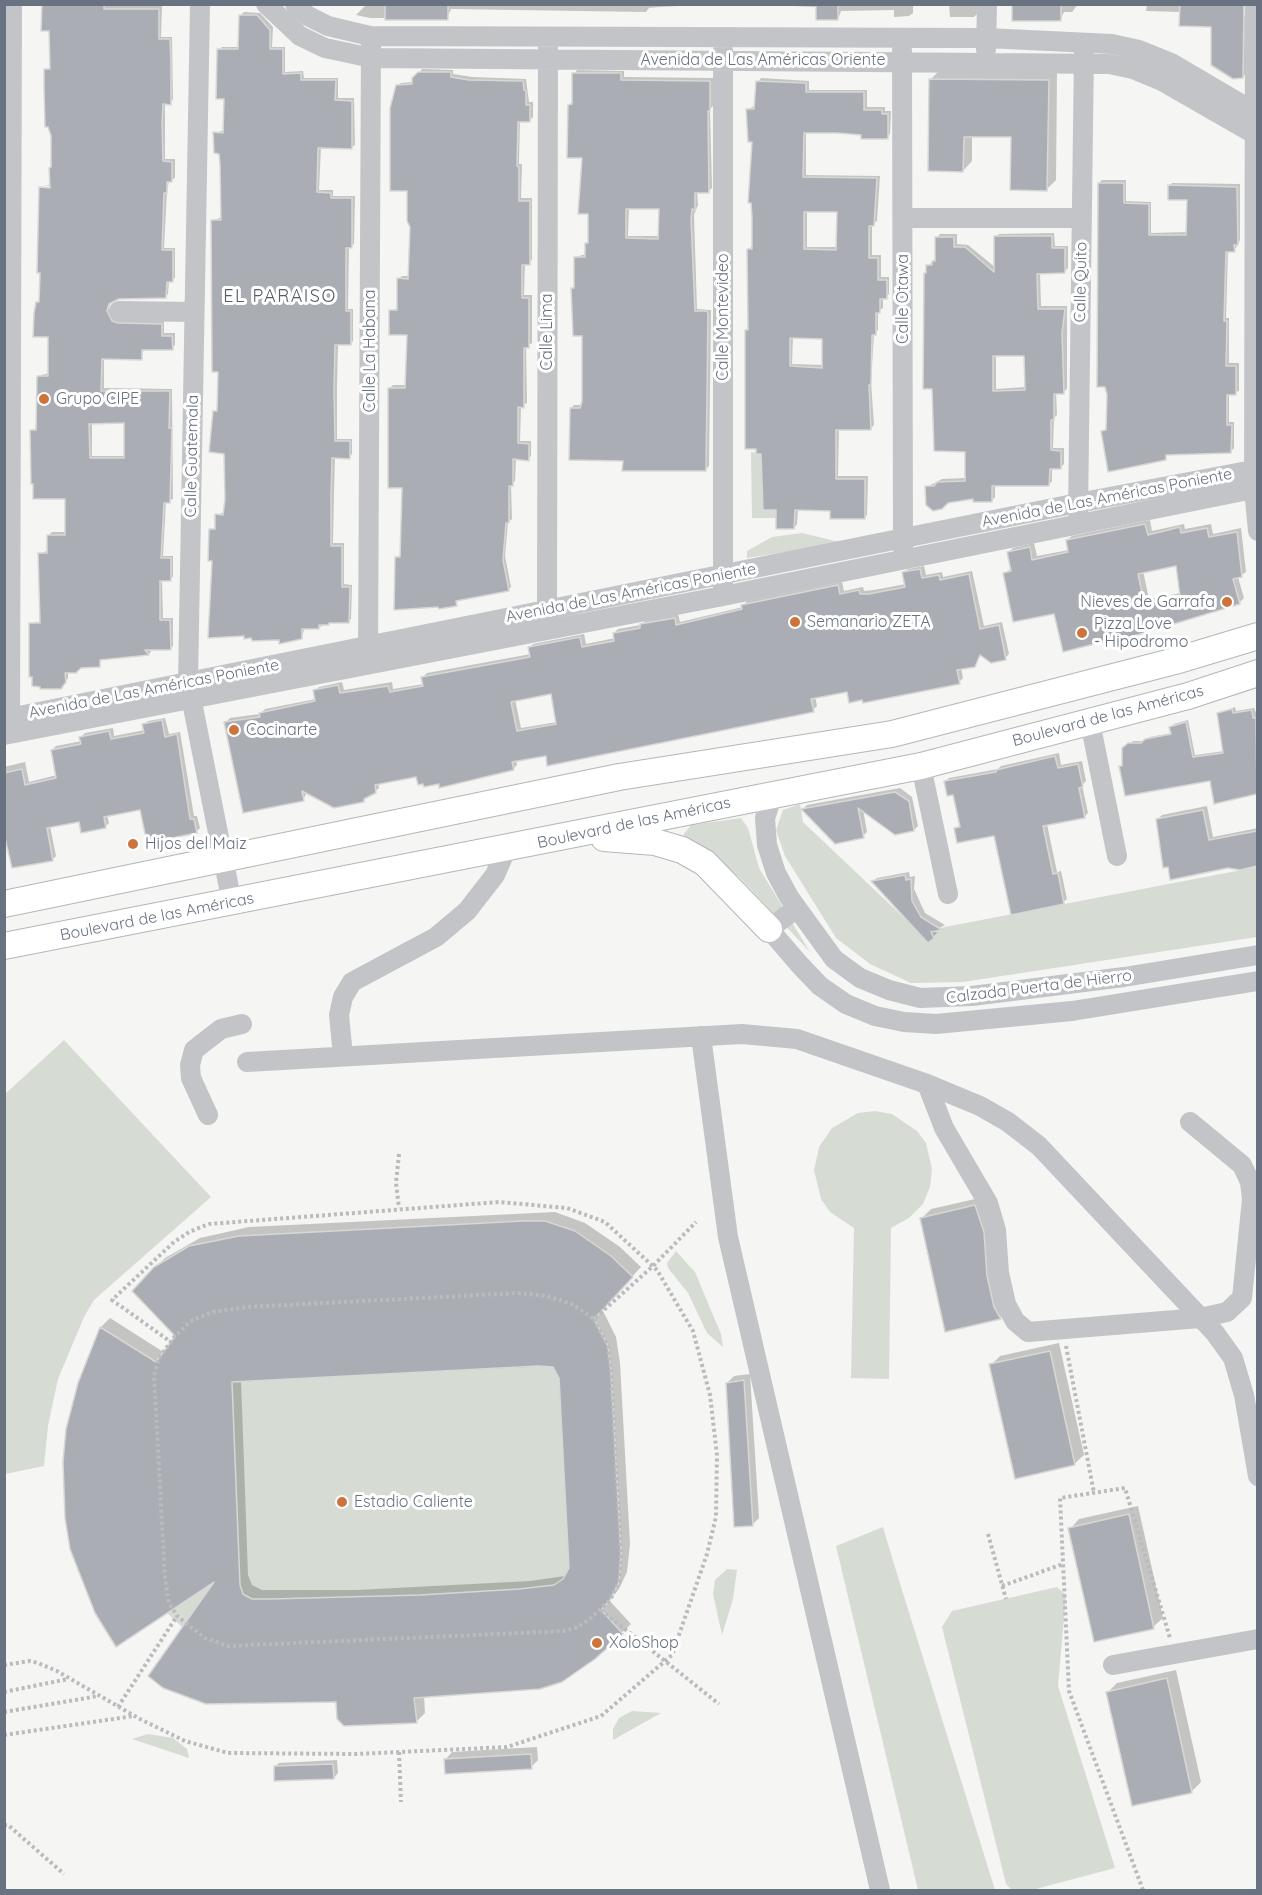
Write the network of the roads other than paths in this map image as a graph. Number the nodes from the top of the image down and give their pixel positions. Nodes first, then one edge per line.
1 (12, 4) edge
2 (200, 4) edge
3 (266, 4) edge
4 (295, 4) edge
5 (987, 4) edge
6 (1255, 8) dead end
7 (370, 36) junction
8 (547, 36) junction
9 (723, 39) junction
10 (902, 39) junction
11 (986, 39) junction
12 (1084, 42) junction
13 (372, 58) junction
14 (548, 58) junction
15 (723, 61) junction
16 (902, 61) junction
17 (986, 62) junction
18 (1084, 62) junction
19 (1255, 124) edge
20 (903, 218) junction
21 (1082, 218) junction
22 (1256, 307) edge
23 (119, 311) dead end
24 (194, 312) junction
25 (1256, 479) edge
26 (1078, 512) junction
27 (1257, 531) edge
28 (903, 538) junction
29 (903, 559) junction
30 (723, 576) junction
31 (723, 596) junction
32 (547, 619) junction
33 (1257, 636) edge
34 (368, 656) junction
35 (1257, 673) edge
36 (190, 691) junction
37 (1090, 722) junction
38 (7, 726) edge
39 (921, 766) junction
40 (773, 794) junction
41 (576, 835) junction
42 (506, 850) junction
43 (1118, 856) dead end
44 (224, 859) junction
45 (948, 894) dead end
46 (232, 903) junction
47 (4, 904) edge
48 (796, 908) junction
49 (769, 929) junction
50 (7, 946) edge
51 (1257, 955) edge
52 (1182, 968) junction
53 (1257, 981) edge
54 (1187, 992) junction
55 (242, 1024) dead end
56 (701, 1036) junction
57 (344, 1056) junction
58 (247, 1062) dead end
59 (927, 1084) junction
60 (208, 1115) dead end
61 (1190, 1122) dead end
62 (1200, 1318) junction
63 (1257, 1476) edge
64 (1257, 1639) edge
65 (1113, 1665) dead end
66 (880, 1890) edge

1 - 38 street
2 - 24 street, Calle Guatemala
3 - 13 street, Avenida de Las Américas Oriente
4 - 7 street, Avenida de Las Américas Oriente
5 - 11 street
6 - 19 street
7 - 8 street, Avenida de Las Américas Oriente
7 - 13 street, Calle La Habana
8 - 9 street, Avenida de Las Américas Oriente
8 - 14 street, Calle Lima
9 - 10 street, Avenida de Las Américas Oriente
9 - 15 street, Calle Montevideo
10 - 11 street, Avenida de Las Américas Oriente
10 - 16 street, Calle Otawa
11 - 12 street, Avenida de Las Américas Oriente
11 - 17 street
12 - 18 street, Calle Quito
12 - 19 street, Avenida de Las Américas Oriente
13 - 14 street, Avenida de Las Américas Oriente
13 - 34 street, Calle La Habana
14 - 15 street, Avenida de Las Américas Oriente
14 - 32 street, Calle Lima
15 - 16 street, Avenida de Las Américas Oriente
15 - 30 street, Calle Montevideo
16 - 17 street, Avenida de Las Américas Oriente
16 - 20 street, Calle Otawa
17 - 18 street, Avenida de Las Américas Oriente
18 - 19 street, Avenida de Las Américas Oriente
18 - 21 street, Calle Quito
19 - 22 street
20 - 21 street
20 - 28 street, Calle Otawa
21 - 26 street, Calle Quito
22 - 25 street
23 - 24 street
24 - 36 street, Calle Guatemala
25 - 26 street, Avenida de Las Américas Poniente
25 - 27 street
26 - 28 street, Avenida de Las Américas Poniente
26 - 29 street, Avenida de Las Américas Poniente
28 - 29 street, Calle Otawa
28 - 30 street, Avenida de Las Américas Poniente
29 - 31 street, Avenida de Las Américas Poniente
30 - 31 street, Calle Montevideo
30 - 32 street, Avenida de Las Américas Poniente
31 - 32 street, Avenida de Las Américas Poniente
32 - 34 street, Avenida de Las Américas Poniente
33 - 44 main road
34 - 36 street, Avenida de Las Américas Poniente
35 - 37 main road, Boulevard de las Américas
36 - 38 street, Avenida de Las Américas Poniente
36 - 44 street, Calle Guatemala
37 - 39 main road, Boulevard de las Américas
37 - 43 street
39 - 40 main road, Boulevard de las Américas
39 - 45 street
40 - 41 main road, Boulevard de las Américas
40 - 48 street, Calzada Puerta de Hierro
41 - 42 main road, Boulevard de las Américas
41 - 49 main road
42 - 46 main road, Boulevard de las Américas
42 - 57 street
44 - 46 street, Calle Guatemala
44 - 47 main road
46 - 50 main road, Boulevard de las Américas
48 - 49 street
48 - 52 street, Calzada Puerta de Hierro
49 - 54 street, Calzada Puerta de Hierro
51 - 52 street, Calzada Puerta de Hierro
52 - 54 street
53 - 54 street, Calzada Puerta de Hierro
55 - 60 street
56 - 57 street
56 - 59 street
56 - 66 street
57 - 58 street
59 - 62 street
59 - 62 street
61 - 62 street
62 - 63 street
64 - 65 street

